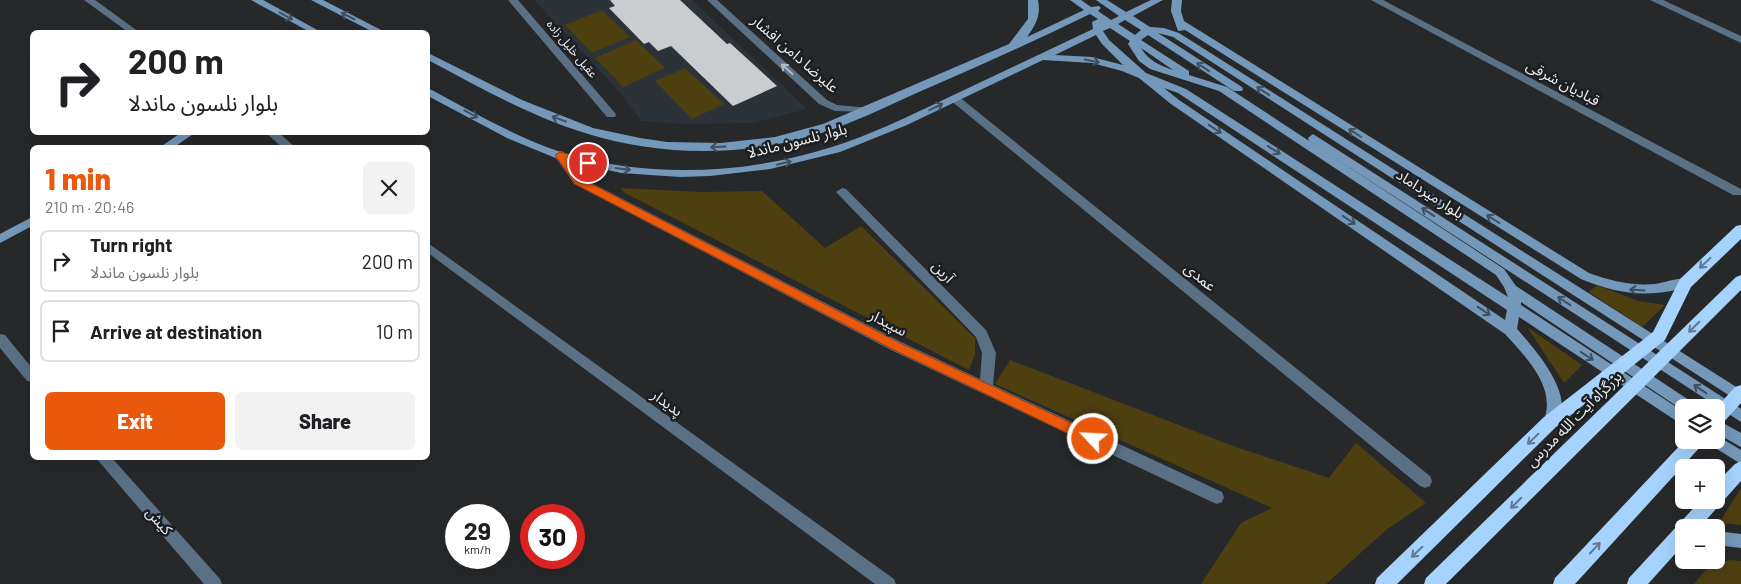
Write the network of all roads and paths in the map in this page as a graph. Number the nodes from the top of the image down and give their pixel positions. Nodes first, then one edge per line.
1 (89, 0) edge
2 (256, 0) edge
3 (316, 0) edge
4 (513, 0) edge
5 (712, 0) edge
6 (1033, 0) edge
7 (1074, 0) edge
8 (1112, 0) edge
9 (1158, 0) edge
10 (1177, 0) edge
11 (1376, 0) edge
12 (1655, 0) edge
13 (1099, 4) edge
14 (1180, 23) junction
15 (1063, 24) junction
16 (131, 30) edge
17 (312, 30) edge
18 (376, 30) edge
19 (1098, 30) junction
20 (1082, 38) junction
21 (1741, 40) edge
22 (1185, 41) junction
23 (1011, 49) junction
24 (430, 57) edge
25 (1043, 58) junction
26 (1141, 74) junction
27 (430, 93) edge
28 (954, 98) junction
29 (868, 110) junction
30 (611, 115) dead end
31 (186, 135) edge
32 (274, 135) edge
33 (169, 145) edge
34 (287, 145) edge
35 (560, 155) junction
36 (842, 192) dead end
37 (1737, 192) dead end
38 (30, 221) edge
39 (1741, 230) edge
40 (0, 239) edge
41 (430, 248) edge
42 (1741, 281) edge
43 (1685, 283) junction
44 (1510, 330) junction
45 (0, 340) edge
46 (30, 375) edge
47 (986, 389) junction
48 (1741, 392) edge
49 (1741, 397) edge
50 (1676, 399) edge
51 (1725, 409) edge
52 (1675, 414) edge
53 (1741, 416) edge
54 (1550, 422) junction
55 (1725, 431) edge
56 (1741, 441) edge
57 (1725, 447) edge
58 (1688, 449) edge
59 (1741, 458) edge
60 (105, 460) edge
61 (1741, 469) edge
62 (1425, 481) dead end
63 (1725, 486) edge
64 (1217, 497) dead end
65 (1704, 509) edge
66 (1695, 519) edge
67 (1725, 539) edge
68 (1741, 541) edge
69 (1675, 543) edge
70 (214, 584) edge
71 (888, 584) edge
72 (1384, 584) edge
73 (1433, 584) edge
74 (1562, 584) edge
75 (1636, 584) edge

1 - 16 street
2 -> 17 main road
18 -> 3 main road
4 - 30 street, عقیل خلیل زاده
29 -> 5 street, علیرضا دامن افشار
6 - 23 main road
7 - 50 main road
8 - 13 main road, بلوار نلسون ماندلا
9 - 19 main road, بلوار نلسون ماندلا
10 - 14 main road
11 - 37 street, قبادیان شرقی
12 - 21 street
13 - 15 main road, بلوار نلسون ماندلا
13 - 19 main road
53 -> 13 main road, بلوار میرداماد
14 - 22 main road
43 -> 14 main road
15 - 20 main road
15 - 23 main road, بلوار نلسون ماندلا
19 - 20 main road, بلوار نلسون ماندلا
19 - 26 main road
20 - 25 main road, بلوار نلسون ماندلا
22 - 44 main road
49 -> 22 main road
23 - 29 main road, بلوار نلسون ماندلا
29 -> 24 main road, بلوار نلسون ماندلا
25 -> 26 main road
25 - 28 main road, بلوار نلسون ماندلا
26 -> 44 main road
26 -> 52 main road
27 -> 35 main road, بلوار نلسون ماندلا
35 -> 28 main road, بلوار نلسون ماندلا
28 - 62 street, عمدی
31 - 33 main road
32 - 34 street
35 - 47 street, سپیدار
36 - 47 street, آرین
38 - 40 main road
39 -> 43 highway
41 - 71 street, پدیدار
42 -> 73 highway, بزرگراه آیت الله مدرس
43 - 54 highway
44 - 54 main road
45 - 46 street
47 - 64 street, سپیدار
48 - 51 highway
54 -> 72 highway
55 - 56 main road
57 - 59 main road
74 -> 58 highway
60 - 70 street, کیش
61 - 63 highway
65 - 66 highway
67 - 68 main road
69 - 75 highway

